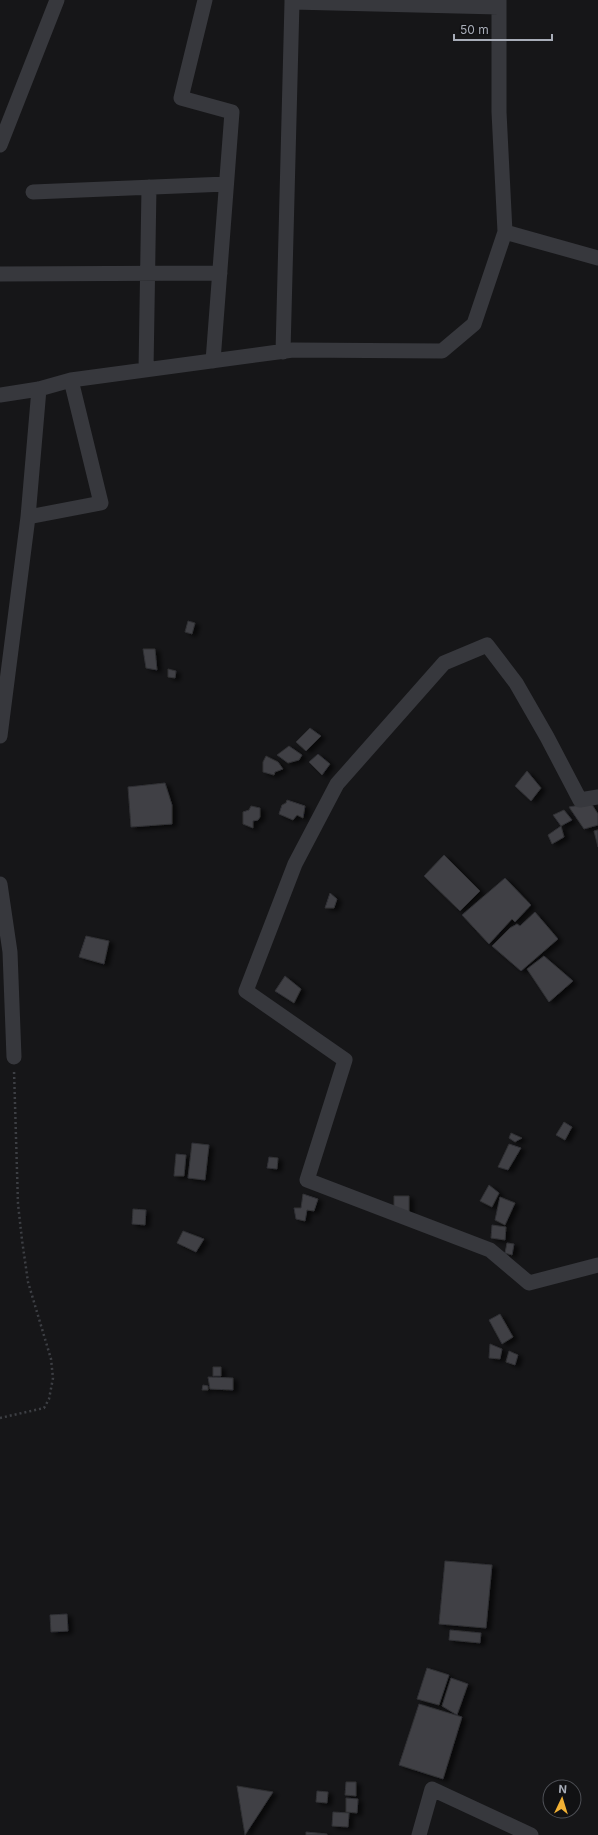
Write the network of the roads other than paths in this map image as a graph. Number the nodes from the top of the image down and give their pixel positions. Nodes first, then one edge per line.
1 (57, 0) edge
2 (205, 0) edge
3 (292, 1) edge
4 (499, 4) edge
5 (0, 145) edge
6 (226, 184) junction
7 (149, 187) junction
8 (33, 192) dead end
9 (505, 232) junction
10 (598, 258) edge
11 (220, 273) junction
12 (0, 274) edge
13 (147, 274) junction
14 (283, 352) junction
15 (213, 361) junction
16 (146, 370) junction
17 (71, 380) junction
18 (39, 389) junction
19 (0, 394) edge
20 (28, 517) junction
21 (0, 736) edge
22 (598, 797) edge
23 (0, 884) edge
24 (5, 953) edge
25 (14, 1057) road end
26 (598, 1265) edge
27 (419, 1835) edge
28 (531, 1835) edge

1 - 5 street
2 - 6 street
3 - 4 street
3 - 14 street
4 - 9 street
6 - 7 street
6 - 11 street
7 - 8 street
7 - 13 street
9 - 10 street
9 - 14 street
11 - 13 street
11 - 15 street
12 - 13 street
13 - 16 street
14 - 15 street
15 - 16 street
16 - 17 street
17 - 18 street
17 - 20 street
18 - 19 street
18 - 20 street
20 - 21 street
22 - 26 street
23 - 24 street
24 - 25 street
27 - 28 street

